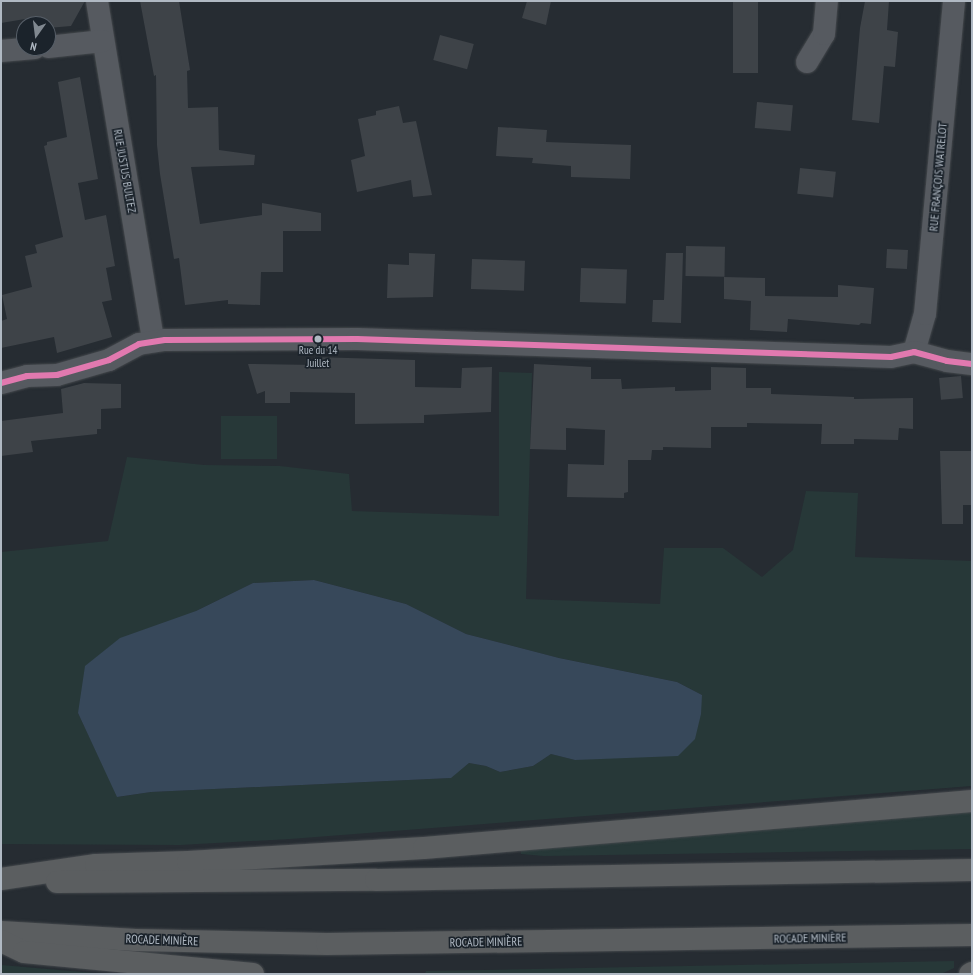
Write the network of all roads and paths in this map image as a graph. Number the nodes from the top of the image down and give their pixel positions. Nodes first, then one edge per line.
1 (97, 1) edge
2 (827, 1) edge
3 (954, 1) edge
4 (103, 41) junction
5 (56, 46) edge
6 (16, 50) edge
7 (1, 51) edge
8 (807, 62) dead end
9 (153, 340) junction
10 (914, 352) junction
11 (972, 364) edge
12 (1, 383) edge
13 (972, 801) edge
14 (972, 870) edge
15 (1, 880) edge
16 (1, 932) edge
17 (972, 935) edge
18 (1, 941) edge
19 (253, 974) edge

1 - 4 street, RUE JUSTUS BULTEZ
2 - 8 street
3 - 10 street, RUE FRANÇOIS WATRELOT
4 - 5 street
4 - 9 street, RUE JUSTUS BULTEZ
6 - 7 street
9 - 10 street
9 - 12 street
10 - 11 street
13 - 15 highway
14 - 15 highway
16 - 17 highway, ROCADE MINIÈRE
18 - 19 highway

